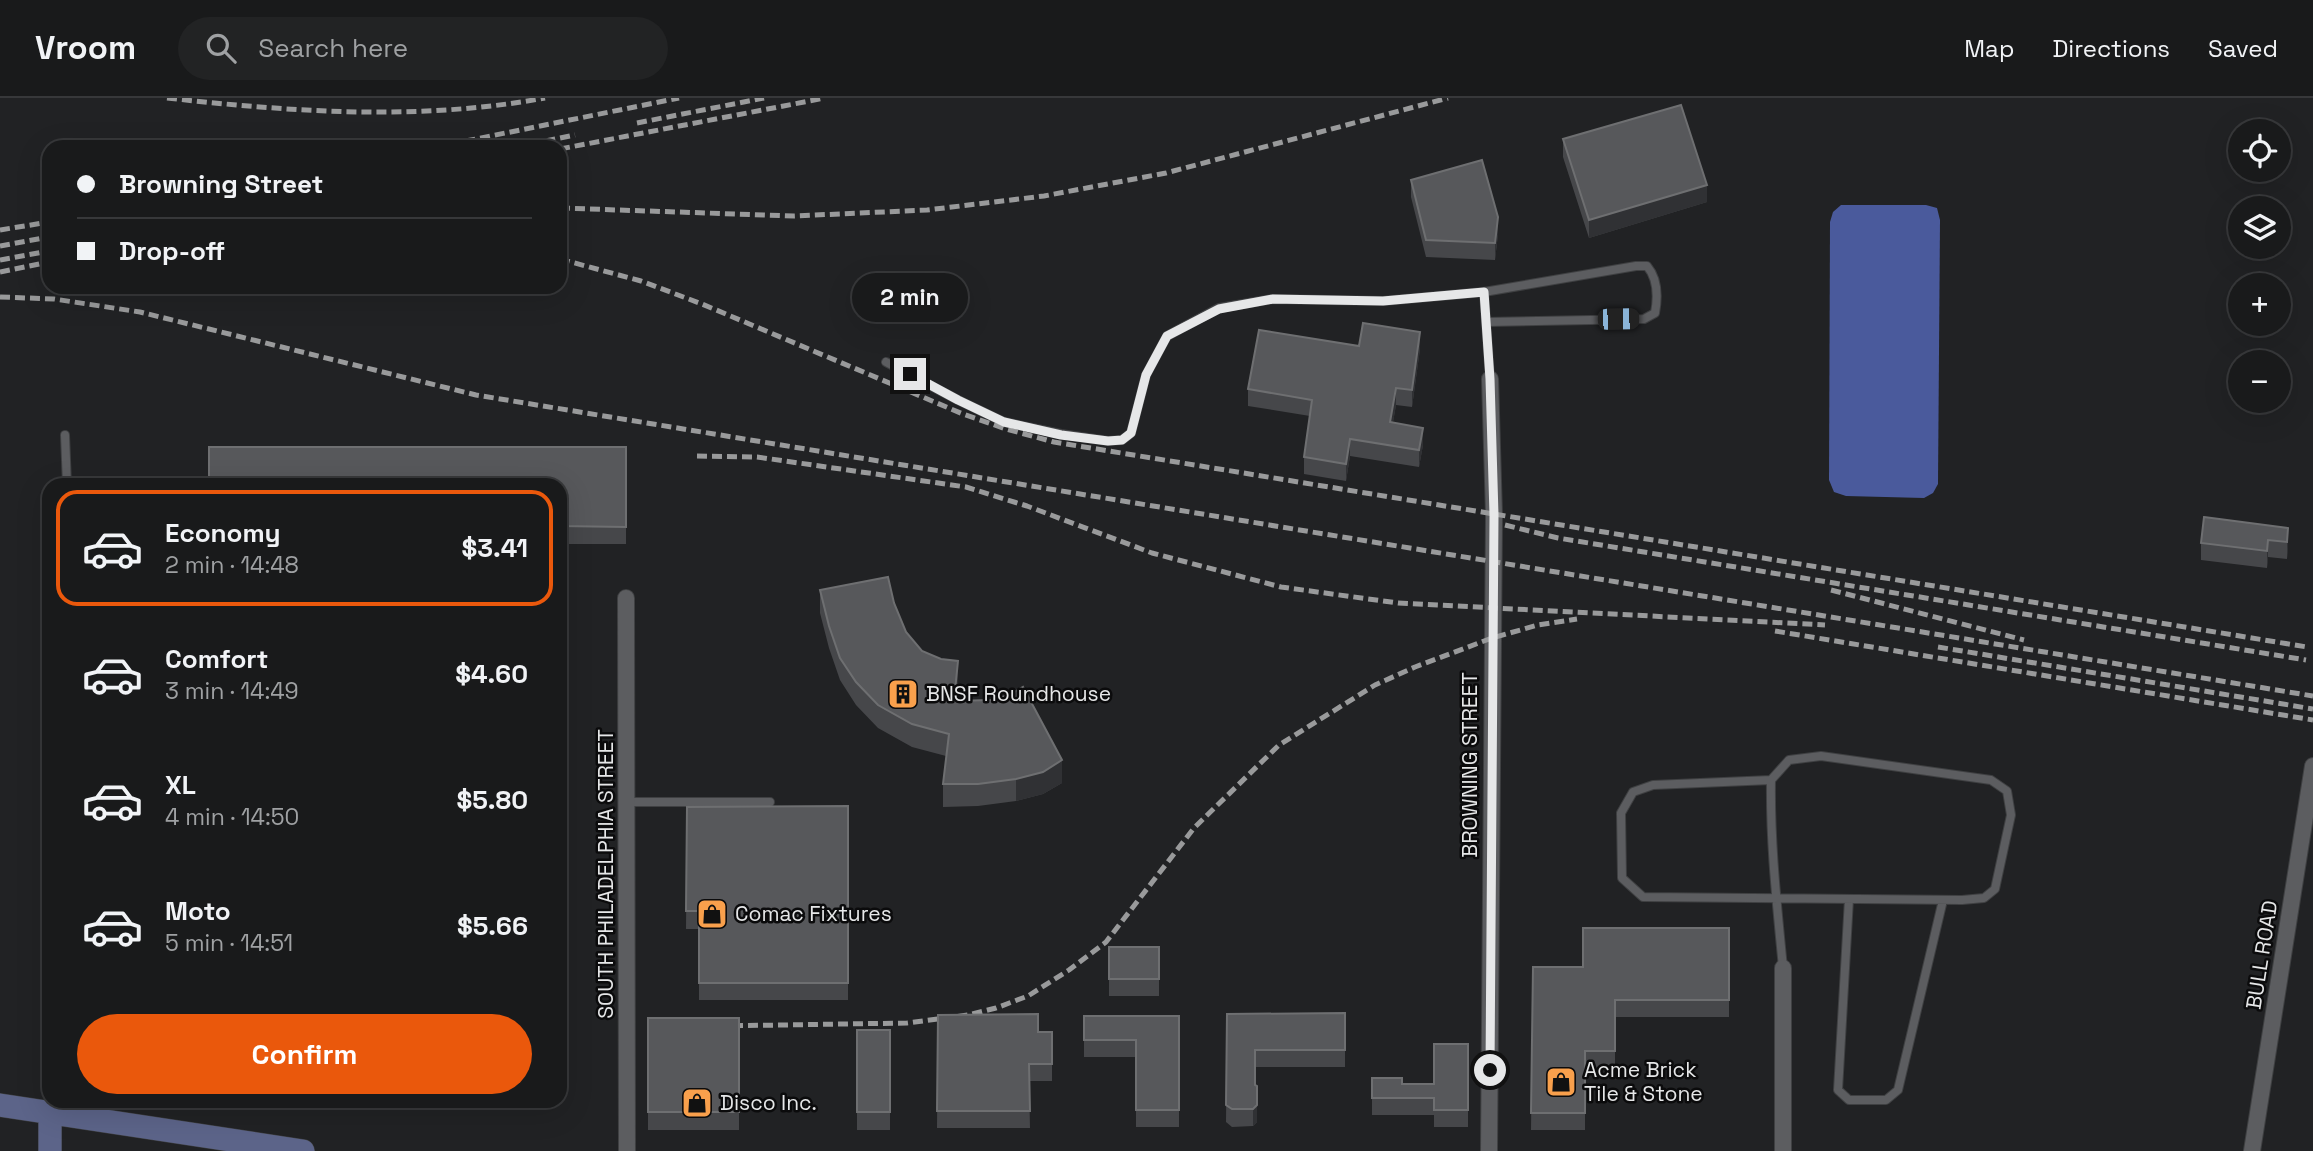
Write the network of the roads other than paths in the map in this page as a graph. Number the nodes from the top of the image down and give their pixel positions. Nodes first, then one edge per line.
1 (1484, 292) junction
2 (1486, 322) junction
3 (886, 362) dead end
4 (1490, 379) joint
5 (65, 435) dead end
6 (67, 478) edge
7 (626, 597) dead end
8 (2313, 766) edge
9 (1771, 780) junction
10 (628, 802) junction
11 (769, 802) dead end
12 (1776, 898) junction
13 (1849, 899) junction
14 (1943, 900) junction
15 (1783, 968) joint
16 (0, 1105) edge
17 (92, 1110) edge
18 (50, 1113) junction
19 (50, 1151) edge
20 (303, 1151) edge
21 (627, 1151) edge
22 (1489, 1151) edge
23 (1783, 1151) edge
24 (2252, 1151) edge

1 - 2 lane
1 - 2 lane
1 - 3 lane
2 - 4 lane
4 - 22 street, BROWNING STREET
5 - 6 lane
7 - 10 street, SOUTH PHILADELPHIA STREET
8 - 24 street, BULL ROAD
9 - 12 lane
9 - 12 lane
9 - 14 lane
10 - 11 lane
10 - 21 street, SOUTH PHILADELPHIA STREET
12 - 13 lane
12 - 15 lane
13 - 14 lane
13 - 14 lane
15 - 23 street
16 - 18 main road
17 - 18 main road
17 - 20 main road
18 - 19 main road

